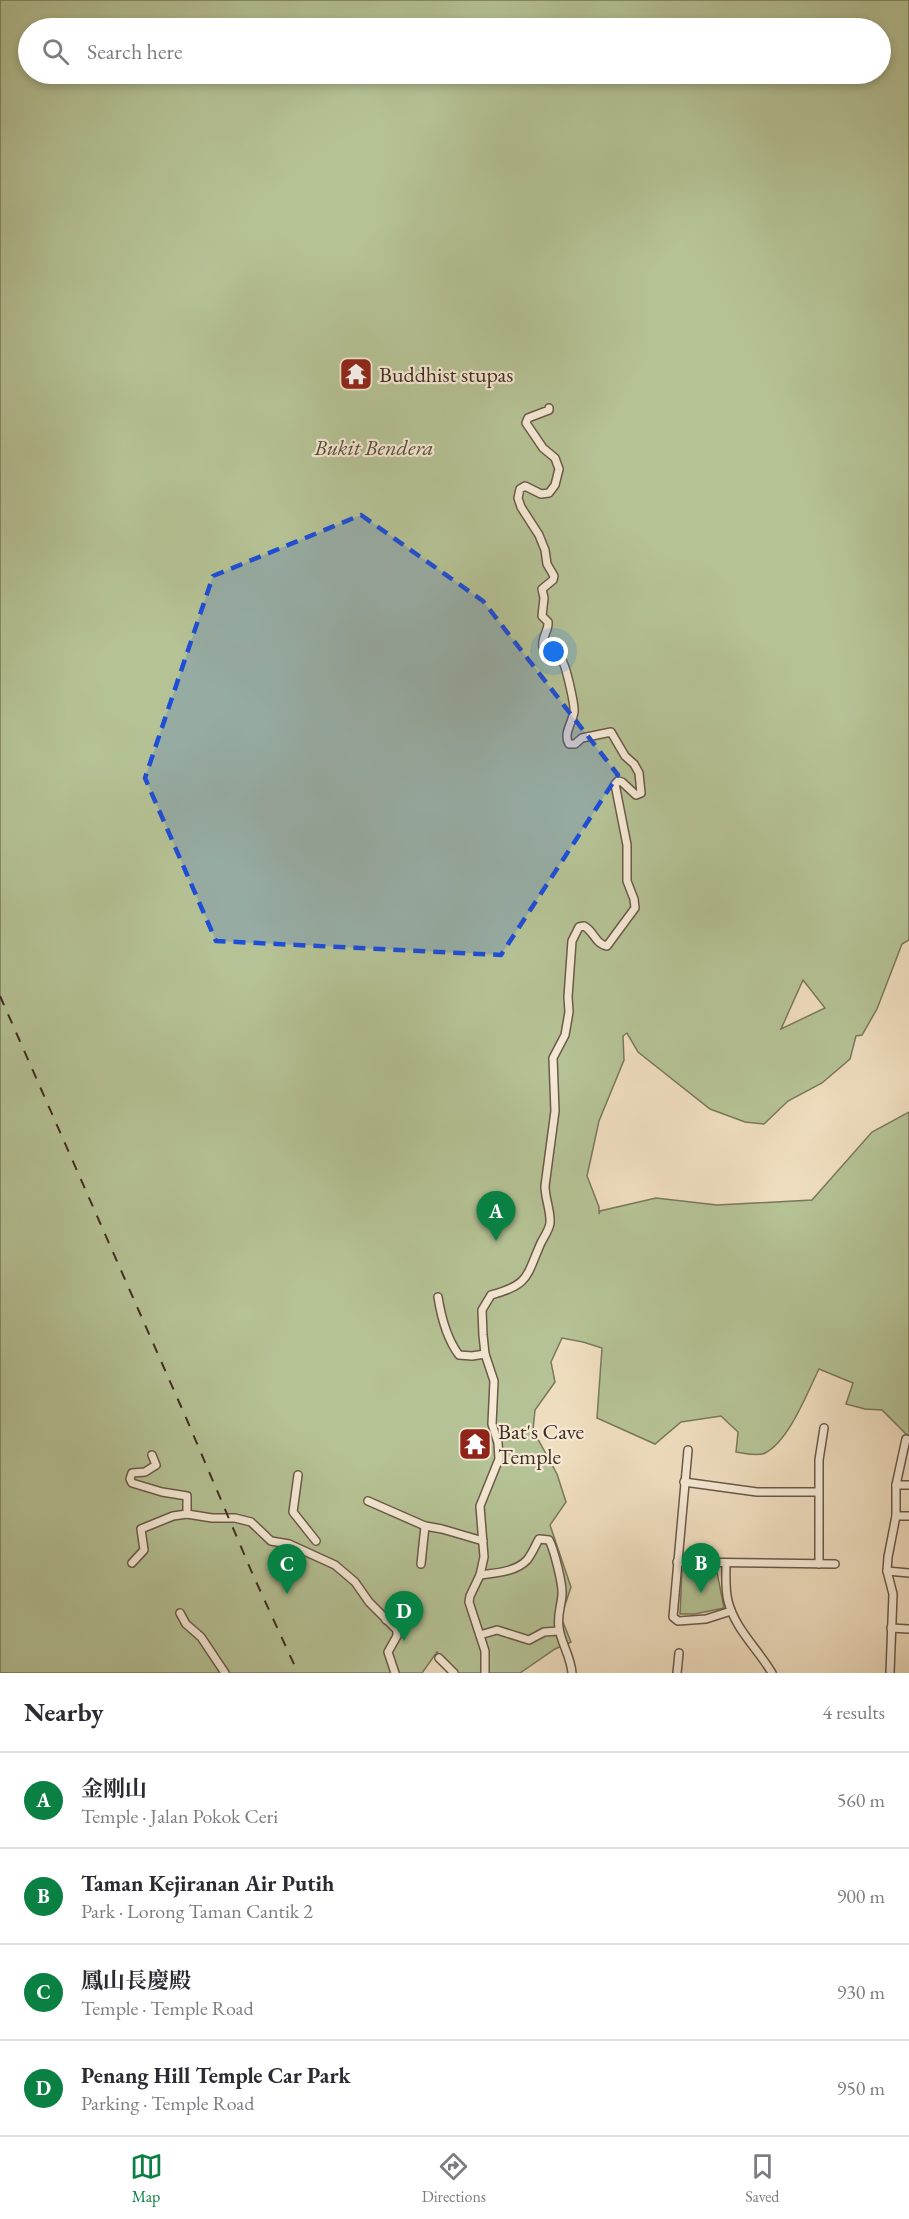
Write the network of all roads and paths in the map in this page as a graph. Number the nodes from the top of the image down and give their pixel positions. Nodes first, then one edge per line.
1 (549, 408) dead end
2 (438, 1297) dead end
3 (485, 1354) junction
4 (824, 1428) dead end
5 (906, 1438) dead end
6 (688, 1450) dead end
7 (152, 1455) dead end
8 (298, 1475) dead end
9 (684, 1482) junction
10 (896, 1485) junction
11 (909, 1485) edge
12 (818, 1492) junction
13 (368, 1501) dead end
14 (187, 1514) junction
15 (896, 1516) junction
16 (909, 1516) edge
17 (424, 1526) junction
18 (316, 1541) dead end
19 (483, 1541) junction
20 (677, 1562) junction
21 (132, 1563) dead end
22 (726, 1563) junction
23 (421, 1564) dead end
24 (819, 1564) junction
25 (835, 1564) dead end
26 (887, 1571) junction
27 (909, 1573) edge
28 (480, 1575) junction
29 (400, 1601) dead end
30 (731, 1611) junction
31 (180, 1612) dead end
32 (386, 1620) junction
33 (891, 1628) junction
34 (909, 1629) edge
35 (559, 1631) junction
36 (480, 1635) junction
37 (679, 1653) dead end
38 (439, 1658) dead end
39 (395, 1672) edge
40 (225, 1673) edge
41 (454, 1673) edge
42 (485, 1673) edge
43 (572, 1673) edge
44 (677, 1673) edge
45 (772, 1673) edge
46 (890, 1673) edge

1 - 3 street
2 - 3 street
3 - 19 street
4 - 12 street
5 - 10 street
6 - 9 street
7 - 14 street
8 - 18 street
9 - 12 street
9 - 20 street
10 - 11 street
10 - 15 street
12 - 24 street
13 - 17 street
14 - 21 street
14 - 32 street
15 - 16 street
15 - 26 street
17 - 19 street
17 - 23 street
19 - 28 street
20 - 22 street
20 - 30 street
22 - 24 street
22 - 30 street
24 - 25 street
26 - 27 street
26 - 33 street
28 - 35 street
28 - 36 street
29 - 32 street
30 - 45 street
31 - 40 street
32 - 39 street
33 - 34 street
33 - 46 street
35 - 36 street
35 - 43 street
36 - 42 street
37 - 44 street
38 - 41 street

